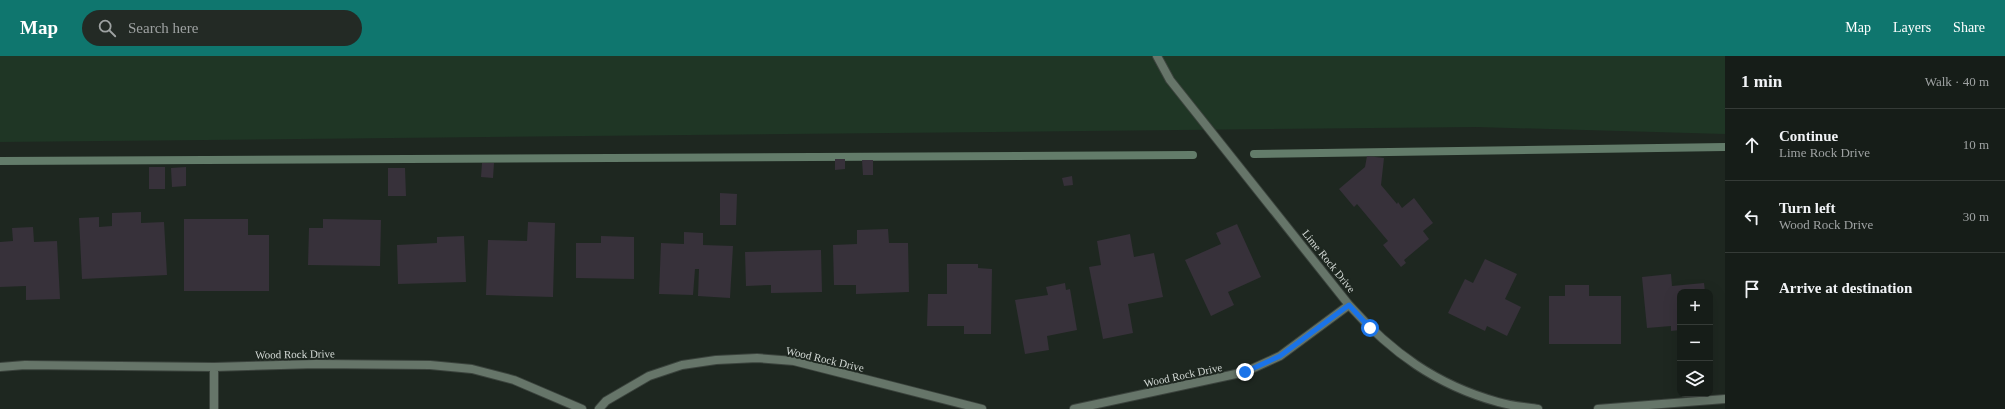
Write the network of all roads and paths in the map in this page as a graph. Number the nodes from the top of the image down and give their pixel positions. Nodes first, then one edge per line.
1 (1157, 56) edge
2 (1349, 305) junction
3 (0, 367) edge
4 (214, 367) junction
5 (1725, 399) edge
6 (214, 409) edge
7 (582, 409) edge
8 (599, 409) edge
9 (982, 409) edge
10 (1074, 409) edge
11 (1538, 409) edge
12 (1598, 409) edge

1 - 2 street, Lime Rock Drive
2 - 10 street, Wood Rock Drive
2 - 11 street, Lime Rock Drive
3 - 4 street, Wood Rock Drive
4 - 6 street
4 - 7 street, Wood Rock Drive
5 - 12 street
8 - 9 street, Wood Rock Drive

